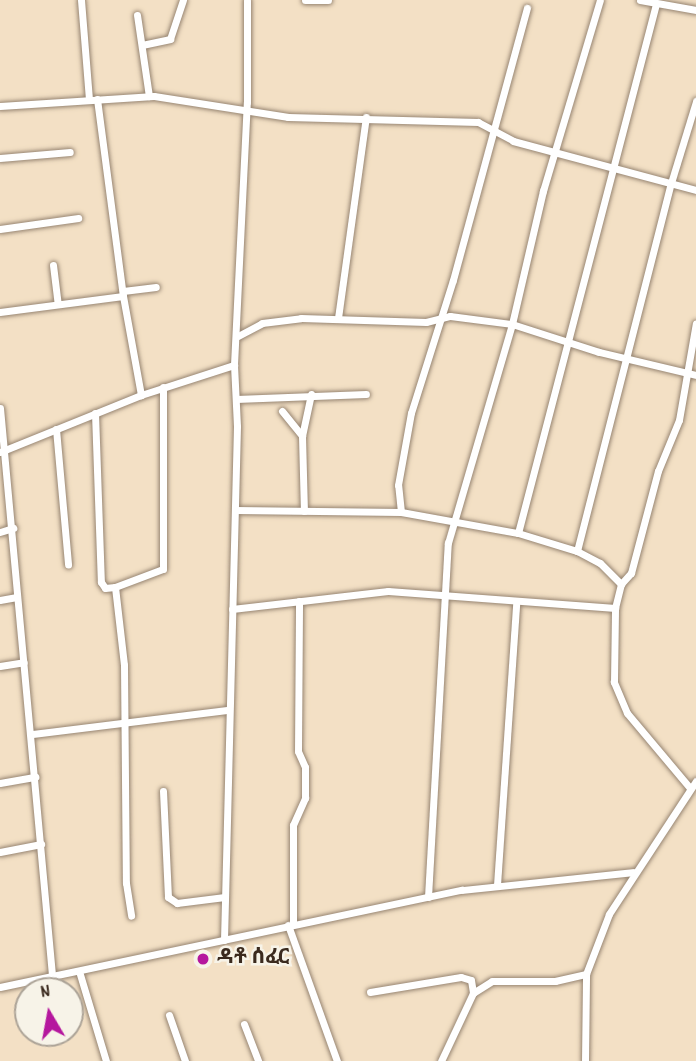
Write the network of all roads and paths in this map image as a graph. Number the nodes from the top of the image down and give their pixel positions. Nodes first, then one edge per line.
1 (81, 0) edge
2 (183, 0) edge
3 (247, 0) edge
4 (305, 0) edge
5 (328, 0) edge
6 (600, 0) edge
7 (640, 0) edge
8 (656, 5) junction
9 (527, 8) dead end
10 (696, 10) edge
11 (137, 15) dead end
12 (142, 45) junction
13 (149, 96) junction
14 (93, 99) junction
15 (696, 101) edge
16 (0, 106) edge
17 (247, 108) junction
18 (366, 117) junction
19 (493, 128) junction
20 (70, 152) dead end
21 (554, 153) junction
22 (0, 158) edge
23 (614, 169) junction
24 (671, 183) junction
25 (696, 190) edge
26 (78, 218) dead end
27 (0, 229) edge
28 (53, 265) dead end
29 (156, 287) dead end
30 (123, 293) junction
31 (58, 303) junction
32 (0, 312) edge
33 (338, 318) junction
34 (440, 321) junction
35 (696, 323) edge
36 (512, 324) junction
37 (237, 335) junction
38 (570, 341) junction
39 (627, 359) junction
40 (234, 365) junction
41 (684, 371) junction
42 (696, 375) edge
43 (163, 387) junction
44 (311, 394) junction
45 (366, 394) dead end
46 (141, 395) junction
47 (236, 399) junction
48 (0, 408) edge
49 (282, 411) dead end
50 (95, 413) junction
51 (56, 429) junction
52 (302, 436) junction
53 (2, 451) edge
54 (235, 510) junction
55 (304, 511) junction
56 (401, 512) junction
57 (453, 521) junction
58 (13, 528) junction
59 (0, 532) edge
60 (518, 533) junction
61 (577, 551) junction
62 (68, 564) dead end
63 (621, 584) junction
64 (115, 587) junction
65 (17, 597) junction
66 (443, 597) junction
67 (0, 600) edge
68 (299, 601) junction
69 (516, 604) junction
70 (615, 608) junction
71 (232, 609) junction
72 (24, 662) junction
73 (0, 666) edge
74 (228, 710) junction
75 (122, 723) junction
76 (32, 734) junction
77 (35, 777) junction
78 (696, 780) edge
79 (0, 783) edge
80 (690, 788) junction
81 (163, 791) dead end
82 (41, 844) junction
83 (0, 852) edge
84 (632, 872) junction
85 (497, 885) junction
86 (225, 897) junction
87 (428, 897) junction
88 (131, 916) dead end
89 (291, 925) junction
90 (224, 940) junction
91 (79, 971) junction
92 (586, 974) junction
93 (52, 975) junction
94 (0, 987) edge
95 (370, 992) dead end
96 (473, 993) junction
97 (169, 1015) dead end
98 (244, 1024) dead end
99 (106, 1061) edge
100 (185, 1061) edge
101 (258, 1061) edge
102 (337, 1061) edge
103 (441, 1061) edge
104 (585, 1061) edge

1 - 14 street
2 - 12 street
3 - 17 street
4 - 5 street
6 - 21 street
7 - 8 street
8 - 10 street
8 - 23 street
9 - 19 street
11 - 12 street
12 - 13 street
13 - 14 street
13 - 17 street
14 - 16 street
14 - 30 street
15 - 24 street
17 - 18 street
17 - 37 street
18 - 19 street
18 - 33 street
19 - 21 street
19 - 34 street
20 - 22 street
21 - 23 street
21 - 36 street
23 - 24 street
23 - 38 street
24 - 25 street
24 - 39 street
26 - 27 street
28 - 31 street
29 - 30 street
30 - 31 street
30 - 46 street
31 - 32 street
33 - 34 street
33 - 37 street
34 - 36 street
34 - 56 street
35 - 41 street
36 - 38 street
36 - 57 street
37 - 40 street
38 - 39 street
38 - 60 street
39 - 41 street
39 - 61 street
40 - 43 street
40 - 47 street
41 - 42 street
41 - 63 street
43 - 46 street
43 - 64 street
44 - 45 street
44 - 47 street
44 - 52 street
46 - 50 street
47 - 54 street
48 - 53 street
49 - 52 street
50 - 51 street
50 - 64 street
51 - 53 street
51 - 62 street
52 - 55 street
53 - 58 street
54 - 55 street
54 - 71 street
55 - 56 street
56 - 57 street
57 - 60 street
57 - 66 street
58 - 59 street
58 - 65 street
60 - 61 street
61 - 63 street
63 - 70 street
64 - 75 street
65 - 67 street
65 - 72 street
66 - 68 street
66 - 69 street
66 - 87 street
68 - 71 street
68 - 89 street
69 - 70 street
69 - 85 street
70 - 80 street
71 - 74 street
72 - 73 street
72 - 76 street
74 - 75 street
74 - 86 street
75 - 76 street
75 - 88 street
76 - 77 street
77 - 79 street
77 - 82 street
78 - 80 street
80 - 84 street
81 - 86 street
82 - 83 street
82 - 93 street
84 - 85 street
84 - 92 street
85 - 87 street
86 - 90 street
87 - 89 street
89 - 90 street
89 - 102 street
90 - 91 street
91 - 93 street
91 - 99 street
92 - 96 street
92 - 104 street
93 - 94 street
95 - 96 street
96 - 103 street
97 - 100 street
98 - 101 street

